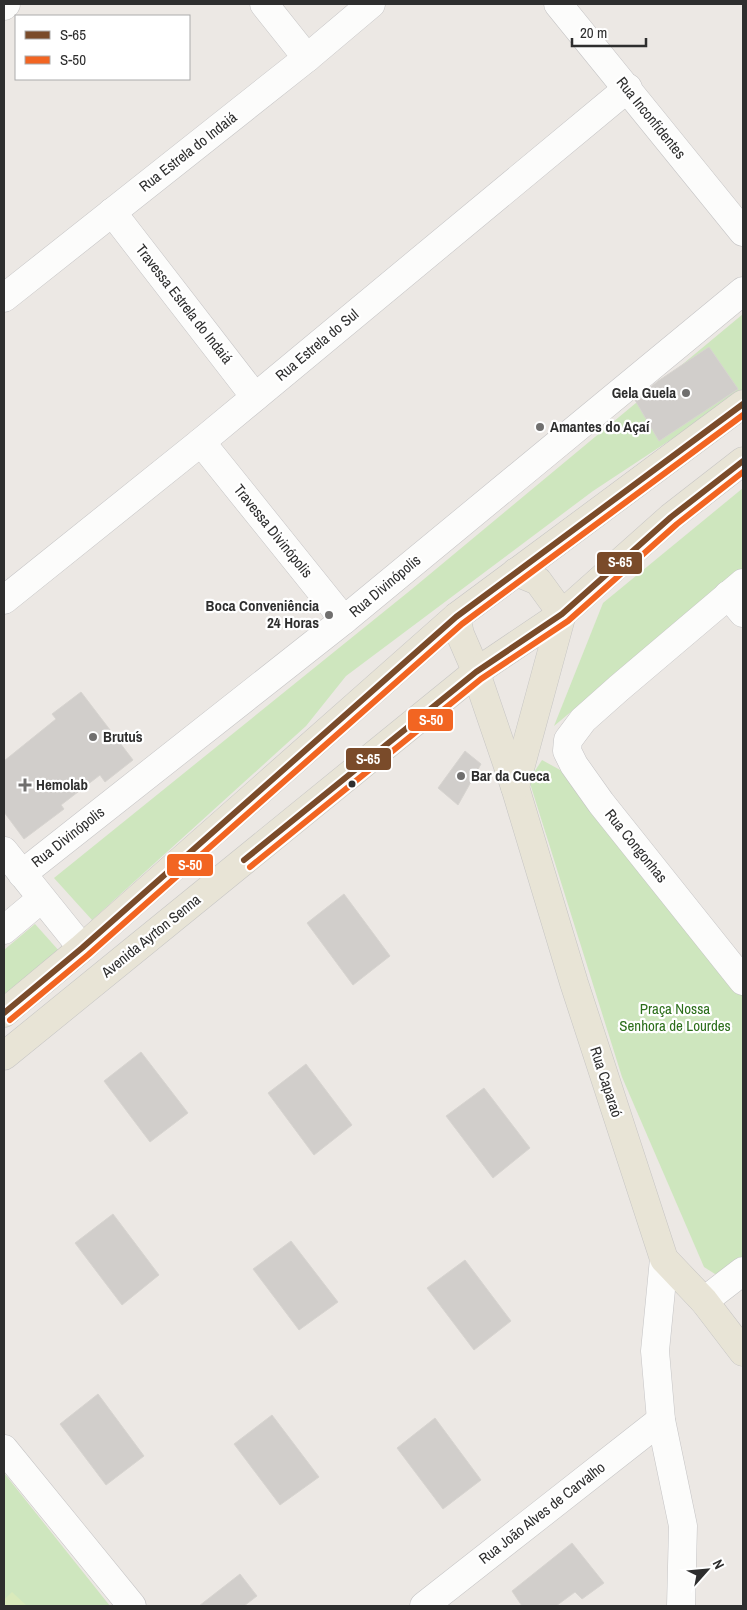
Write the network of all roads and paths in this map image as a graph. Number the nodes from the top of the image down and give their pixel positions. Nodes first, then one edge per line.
1 (264, 4) edge
2 (371, 4) edge
3 (558, 4) edge
4 (307, 58) junction
5 (628, 88) junction
6 (112, 212) junction
7 (743, 232) edge
8 (743, 291) edge
9 (4, 298) edge
10 (255, 396) junction
11 (743, 404) edge
12 (201, 442) junction
13 (743, 460) edge
14 (516, 572) junction
15 (738, 597) edge
16 (4, 600) edge
17 (562, 614) junction
18 (456, 616) junction
19 (344, 620) junction
20 (476, 672) junction
21 (515, 788) junction
22 (4, 851) edge
23 (22, 874) junction
24 (42, 899) junction
25 (4, 930) edge
26 (82, 948) junction
27 (743, 981) edge
28 (4, 1013) edge
29 (4, 1056) edge
30 (664, 1259) junction
31 (743, 1271) edge
32 (704, 1301) junction
33 (743, 1352) edge
34 (661, 1420) junction
35 (4, 1449) edge
36 (132, 1606) edge
37 (424, 1606) edge
38 (680, 1606) edge

1 - 4 street
2 - 4 street, Rua Estrela do Indaiá
3 - 5 street, Rua Inconfidentes
4 - 6 street, Rua Estrela do Indaiá
5 - 7 street, Rua Inconfidentes
5 - 10 street, Rua Estrela do Sul
6 - 9 street, Rua Estrela do Indaiá
6 - 10 street, Travessa Estrela do Indaiá
8 - 19 street, Rua Divinópolis
10 - 12 street, Rua Estrela do Sul
11 - 14 main road
12 - 16 street, Rua Estrela do Sul
12 - 19 street, Travessa Divinópolis
13 - 17 main road, Avenida Ayrton Senna
14 - 17 main road
14 - 18 main road
15 - 27 street, Rua Congonhas
17 - 20 main road, Avenida Ayrton Senna
17 - 21 main road
18 - 20 main road, Rua Caparaó
18 - 26 main road
19 - 23 street, Rua Divinópolis
20 - 21 main road, Rua Caparaó
20 - 29 main road, Avenida Ayrton Senna
21 - 30 main road, Rua Caparaó
22 - 23 street
23 - 24 street
24 - 25 street
24 - 26 street
26 - 28 main road
30 - 32 main road, Rua Caparaó
30 - 34 street
31 - 32 street
32 - 33 main road, Rua Caparaó
34 - 37 street, Rua João Alves de Carvalho
34 - 38 street
35 - 36 street

